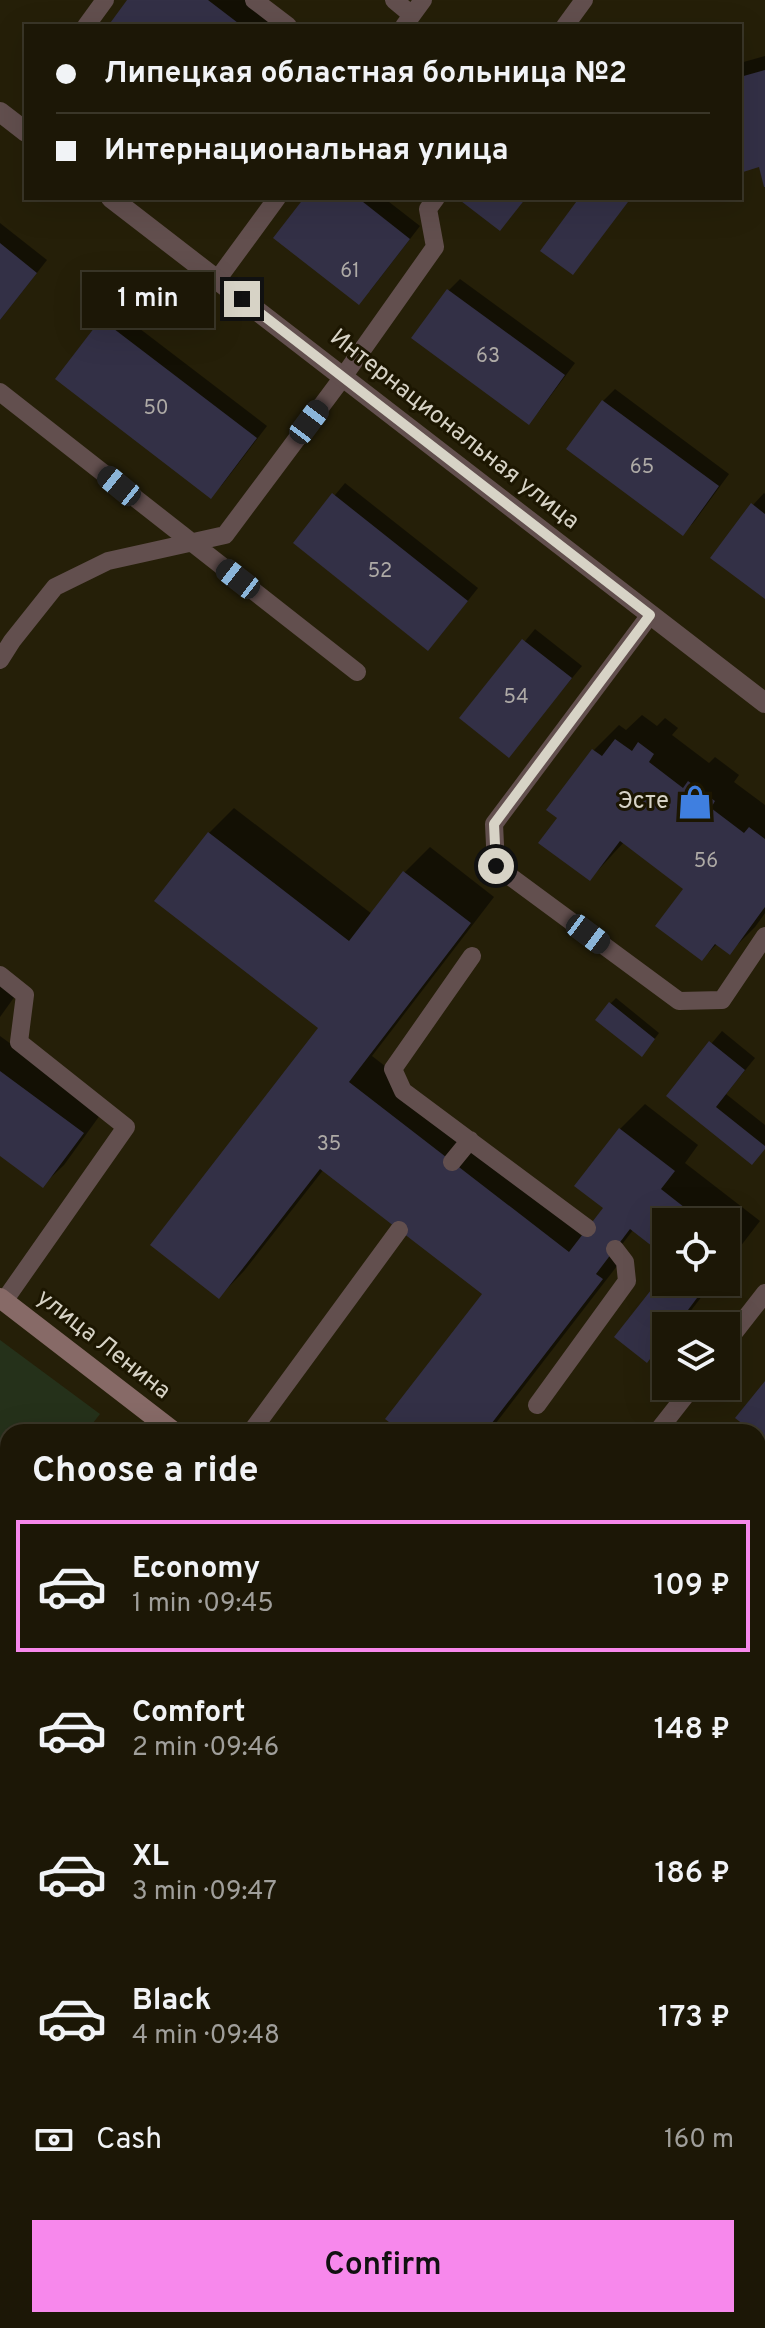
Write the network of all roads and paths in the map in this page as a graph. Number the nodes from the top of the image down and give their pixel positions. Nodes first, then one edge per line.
1 (105, 0) edge
2 (254, 0) edge
3 (394, 0) edge
4 (584, 0) edge
5 (413, 14) edge
6 (87, 24) edge
7 (285, 24) edge
8 (566, 24) edge
9 (114, 200) edge
10 (276, 200) edge
11 (435, 200) edge
12 (217, 280) junction
13 (343, 377) junction
14 (0, 392) edge
15 (191, 542) junction
16 (650, 615) junction
17 (0, 660) edge
18 (357, 672) dead end
19 (765, 703) edge
20 (765, 936) edge
21 (472, 956) dead end
22 (0, 975) edge
23 (470, 1140) junction
24 (452, 1162) dead end
25 (587, 1228) dead end
26 (399, 1230) dead end
27 (615, 1249) dead end
28 (765, 1293) edge
29 (2, 1300) edge
30 (740, 1325) edge
31 (682, 1400) edge
32 (537, 1405) dead end
33 (164, 1424) edge
34 (257, 1424) edge
35 (663, 1424) edge

1 - 6 lane
2 - 7 lane
3 - 5 lane
4 - 8 lane
9 - 12 street, Интернациональная улица
10 - 12 lane
11 - 13 lane
12 - 13 street, Интернациональная улица
13 - 15 lane
13 - 16 street, Интернациональная улица
14 - 15 lane
15 - 17 lane
15 - 18 lane
16 - 19 street, Интернациональная улица
16 - 20 lane
21 - 23 lane
22 - 29 lane
23 - 24 lane
23 - 25 lane
26 - 34 lane
27 - 32 lane
28 - 30 lane
29 - 33 street, улица Ленина
31 - 35 lane

